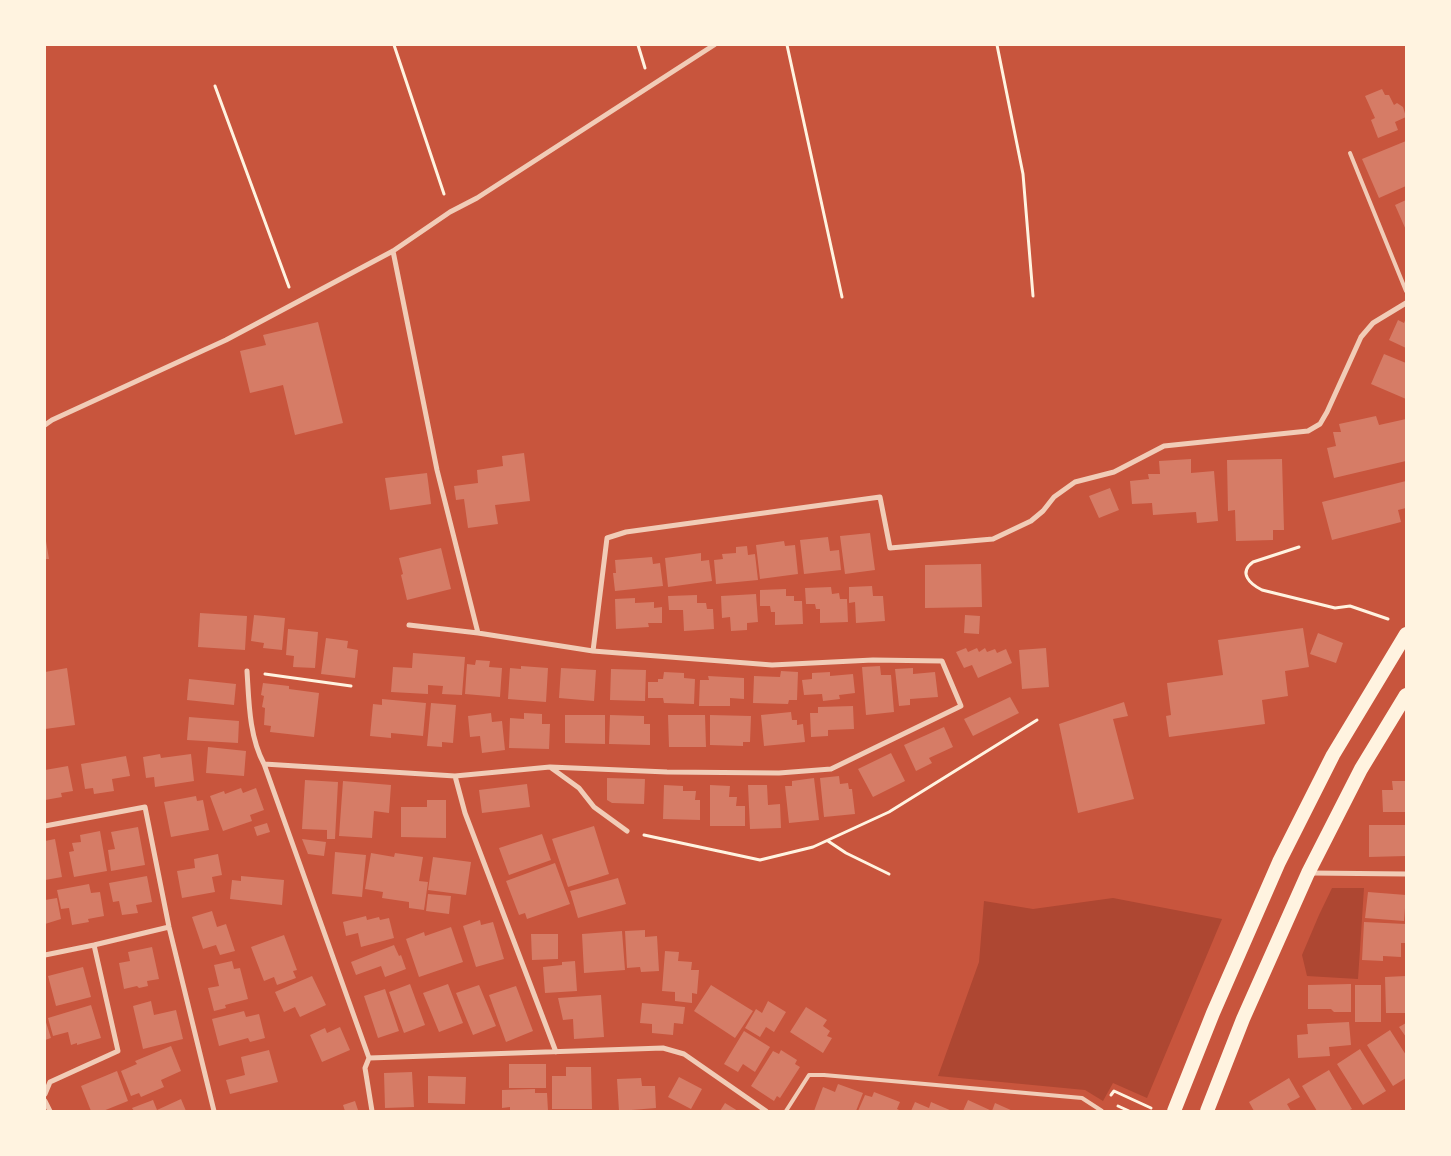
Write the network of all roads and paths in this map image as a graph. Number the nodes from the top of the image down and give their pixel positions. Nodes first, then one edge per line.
1 (394, 45) edge
2 (714, 45) edge
3 (787, 45) edge
4 (997, 45) edge
5 (215, 86) dead end
6 (1350, 153) dead end
7 (450, 212) junction
8 (393, 251) junction
9 (1406, 290) edge
10 (1033, 296) dead end
11 (842, 297) dead end
12 (1406, 303) edge
13 (296, 304) junction
14 (45, 425) edge
15 (1299, 547) dead end
16 (1389, 619) dead end
17 (409, 625) dead end
18 (478, 633) junction
19 (1406, 634) edge
20 (593, 651) junction
21 (247, 671) joint
22 (351, 686) dead end
23 (1406, 695) edge
24 (1037, 720) dead end
25 (264, 764) junction
26 (550, 767) junction
27 (456, 776) junction
28 (45, 826) edge
29 (627, 831) joint
30 (828, 841) junction
31 (1308, 873) junction
32 (889, 874) dead end
33 (1406, 874) edge
34 (169, 928) junction
35 (94, 945) junction
36 (45, 955) edge
37 (556, 1052) junction
38 (369, 1058) junction
39 (1114, 1091) dead end
40 (45, 1094) edge
41 (45, 1101) edge
42 (50, 1111) edge
43 (214, 1111) edge
44 (372, 1111) edge
45 (766, 1111) edge
46 (786, 1111) edge
47 (1102, 1111) edge
48 (1158, 1111) edge
49 (1174, 1111) edge
50 (1207, 1111) edge

1 - 7 path
2 - 7 street
3 - 11 path
4 - 10 path
5 - 13 path
6 - 9 lane
7 - 8 street
8 - 13 street
8 - 18 street
12 - 20 street
13 - 14 street
15 - 16 path
17 - 18 street
18 - 20 street
19 - 49 highway
20 - 26 street
21 - 22 path
21 - 25 street
23 - 31 highway
24 - 30 path
25 - 27 street
25 - 38 street
26 - 27 street
26 - 29 street
27 - 37 street
28 - 34 street
29 - 30 path
30 - 32 path
31 - 33 street
31 - 50 highway
34 - 35 street
34 - 43 street
35 - 36 street
35 - 40 street
37 - 38 street
37 - 45 street
38 - 44 street
39 - 48 path
41 - 42 street
46 - 47 lane

